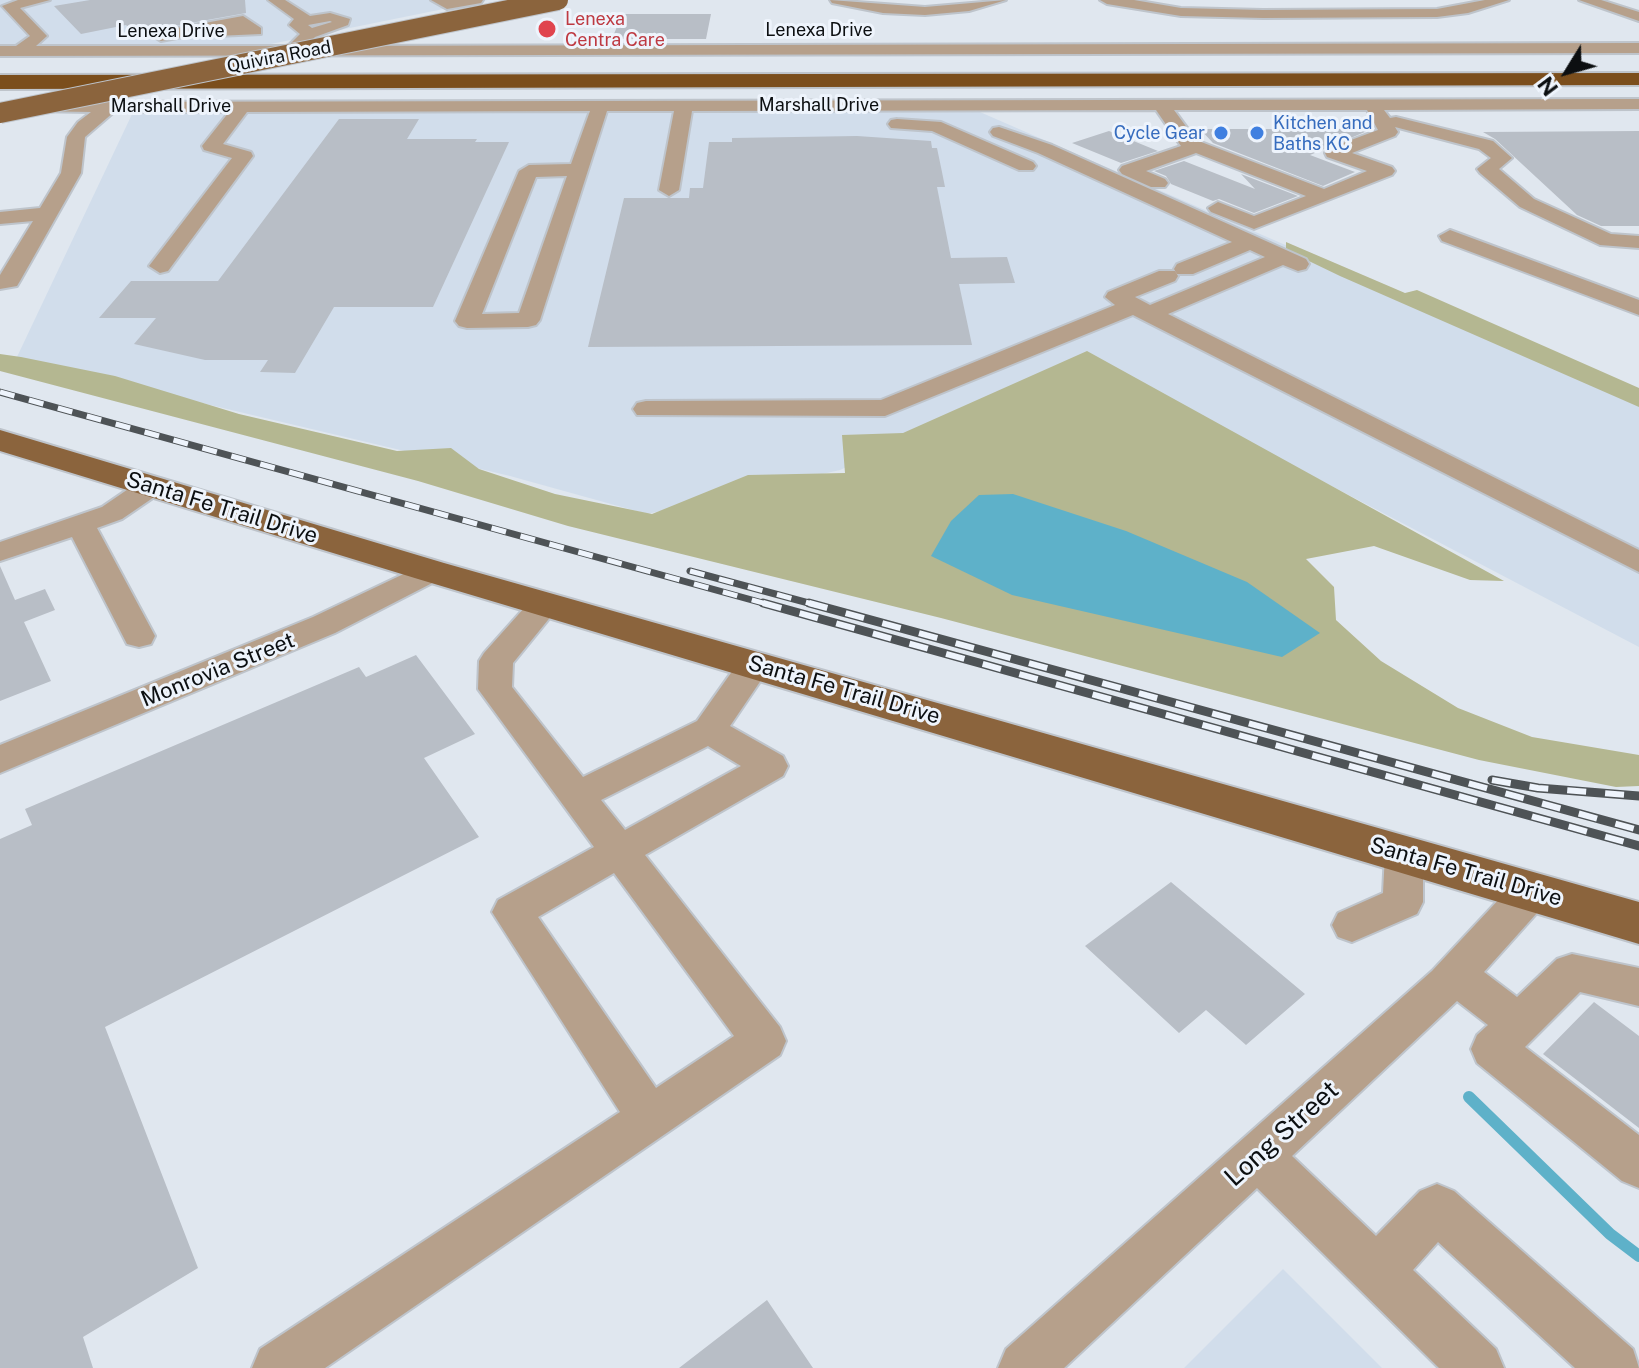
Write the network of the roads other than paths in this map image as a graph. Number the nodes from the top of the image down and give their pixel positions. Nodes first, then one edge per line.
1 (43, 0) edge
2 (275, 0) edge
3 (438, 0) edge
4 (476, 0) edge
5 (513, 0) edge
6 (558, 0) edge
7 (837, 0) edge
8 (999, 0) edge
9 (1107, 0) edge
10 (1325, 0) edge
11 (1502, 0) edge
12 (1586, 0) edge
13 (1342, 13) junction
14 (1639, 17) edge
15 (191, 30) dead end
16 (1639, 48) edge
17 (0, 51) edge
18 (292, 51) junction
19 (143, 52) junction
20 (1639, 65) edge
21 (7, 67) edge
22 (1639, 79) edge
23 (1372, 104) junction
24 (1639, 104) edge
25 (958, 105) junction
26 (1162, 105) junction
27 (111, 106) junction
28 (243, 106) junction
29 (684, 106) junction
30 (600, 107) junction
31 (0, 108) edge
32 (1391, 123) junction
33 (1560, 123) dead end
34 (437, 124) dead end
35 (876, 124) dead end
36 (976, 124) junction
37 (1164, 124) junction
38 (1203, 124) dead end
39 (593, 125) junction
40 (1358, 125) dead end
41 (950, 132) junction
42 (1197, 147) junction
43 (1026, 166) dead end
44 (578, 170) junction
45 (669, 190) dead end
46 (1324, 196) junction
47 (47, 214) junction
48 (0, 218) edge
49 (1450, 236) dead end
50 (1251, 242) junction
51 (1639, 242) edge
52 (28, 248) junction
53 (0, 251) edge
54 (160, 266) dead end
55 (0, 282) edge
56 (1133, 306) junction
57 (1639, 308) edge
58 (646, 409) dead end
59 (0, 442) edge
60 (150, 487) junction
61 (80, 524) junction
62 (0, 552) edge
63 (1639, 562) edge
64 (431, 571) junction
65 (545, 604) junction
66 (139, 636) dead end
67 (755, 664) junction
68 (709, 730) junction
69 (0, 760) edge
70 (577, 796) junction
71 (618, 850) junction
72 (1404, 854) junction
73 (1531, 892) junction
74 (1639, 923) edge
75 (1352, 925) dead end
76 (1455, 975) junction
77 (1639, 987) edge
78 (1519, 1023) junction
79 (650, 1118) junction
80 (1258, 1156) junction
81 (1639, 1165) edge
82 (1377, 1271) junction
83 (1040, 1363) edge
84 (279, 1368) edge
85 (1477, 1368) edge
86 (1614, 1368) edge

1 - 21 street
2 - 18 street
3 - 4 street
5 - 31 main road, Quivira Road
6 - 31 main road, Quivira Road, bridge
7 - 8 street
9 - 13 street
10 - 13 street
11 - 13 street
12 - 14 street
15 - 19 street
16 - 18 street, Lenexa Drive
17 - 21 street, Lenexa Drive
18 - 19 street, Lenexa Drive
19 - 21 street, Lenexa Drive
20 - 21 highway
21 - 22 highway
23 - 24 street, Marshall Drive
23 - 26 street, Marshall Drive
23 - 32 street
25 - 26 street, Marshall Drive
25 - 29 street, Marshall Drive
25 - 36 street
26 - 37 street
27 - 28 street, Marshall Drive
27 - 31 street, Marshall Drive
27 - 47 street
28 - 30 street, Marshall Drive
28 - 54 street
29 - 30 street, Marshall Drive
29 - 45 street
30 - 39 street
32 - 33 street
32 - 40 street
32 - 46 street
32 - 51 street
34 - 39 street
35 - 41 street
36 - 41 street
36 - 50 street
37 - 38 street
37 - 42 street
39 - 44 street
41 - 43 street
42 - 46 street
42 - 46 street
44 - 44 street
47 - 48 street
47 - 52 street
49 - 57 street
50 - 56 street
50 - 56 street
52 - 53 street
52 - 55 street
56 - 58 street
56 - 63 street
59 - 60 main road, Santa Fe Trail Drive
60 - 61 street
60 - 64 main road, Santa Fe Trail Drive
61 - 62 street
61 - 66 street
64 - 65 main road, Santa Fe Trail Drive
64 - 69 street, Monrovia Street
65 - 67 main road, Santa Fe Trail Drive
65 - 70 street
67 - 68 street
67 - 72 main road, Santa Fe Trail Drive
68 - 70 street
68 - 71 street
70 - 71 street
71 - 79 street
71 - 79 street
72 - 73 main road, Santa Fe Trail Drive
72 - 75 street
73 - 74 main road, Santa Fe Trail Drive
73 - 76 street, Long Street
76 - 78 street
76 - 80 street, Long Street
77 - 78 street
78 - 81 street
79 - 84 street
80 - 82 street
80 - 83 street, Long Street
82 - 85 street
82 - 86 street

